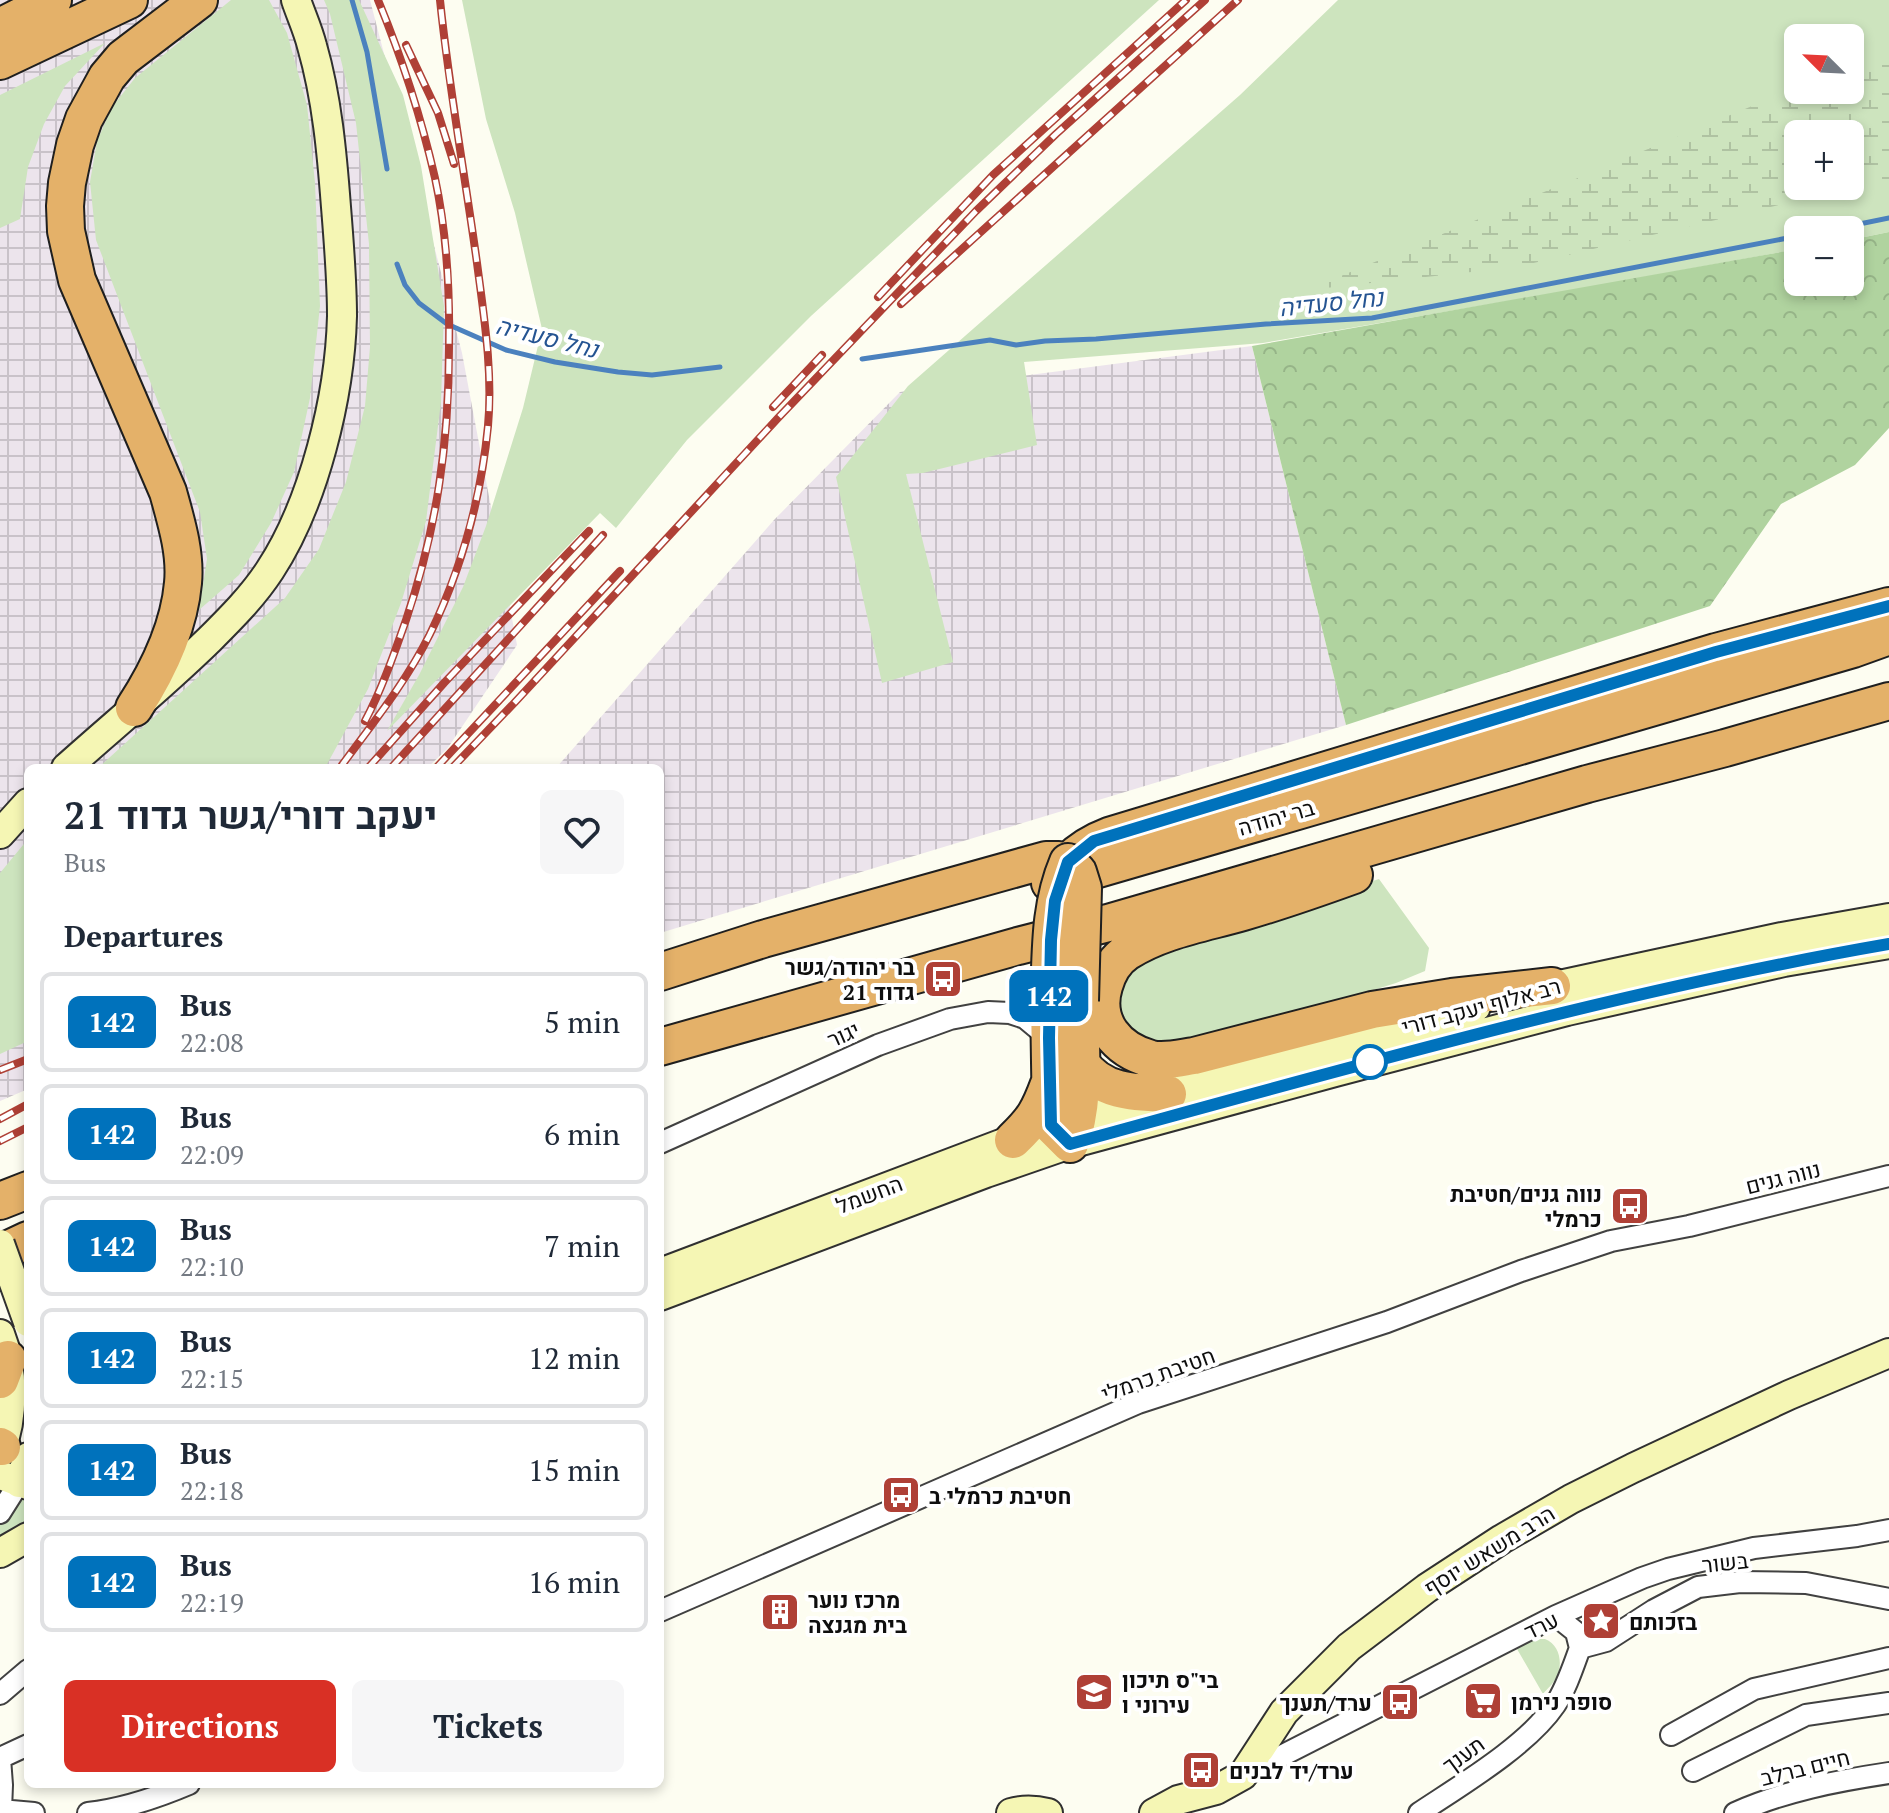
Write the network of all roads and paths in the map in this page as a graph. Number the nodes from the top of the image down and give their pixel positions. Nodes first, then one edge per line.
1 (53, 0) edge
2 (129, 0) edge
3 (199, 0) edge
4 (296, 0) edge
5 (0, 27) edge
6 (0, 61) edge
7 (1872, 610) edge
8 (1889, 636) edge
9 (1889, 701) edge
10 (134, 708) junction
11 (1725, 748) junction
12 (71, 764) edge
13 (24, 801) edge
14 (24, 805) edge
15 (0, 810) edge
16 (0, 834) edge
17 (1068, 862) junction
18 (1889, 918) edge
19 (1889, 944) edge
20 (664, 971) edge
21 (1552, 986) junction
22 (664, 991) edge
23 (1065, 1000) junction
24 (1049, 1038) junction
25 (664, 1046) edge
26 (1081, 1063) junction
27 (1049, 1083) junction
28 (1168, 1094) junction
29 (1067, 1129) junction
30 (1013, 1140) junction
31 (664, 1141) edge
32 (1889, 1176) edge
33 (24, 1192) edge
34 (0, 1201) edge
35 (1689, 1226) joint
36 (24, 1242) edge
37 (0, 1244) edge
38 (0, 1255) edge
39 (24, 1255) edge
40 (664, 1271) edge
41 (664, 1294) edge
42 (24, 1311) edge
43 (1889, 1353) edge
44 (3, 1354) edge
45 (13, 1463) edge
46 (0, 1513) edge
47 (1889, 1530) edge
48 (24, 1539) edge
49 (0, 1553) edge
50 (1889, 1599) edge
51 (664, 1609) edge
52 (1556, 1616) junction
53 (1580, 1648) junction
54 (1889, 1658) edge
55 (24, 1673) edge
56 (0, 1694) edge
57 (1889, 1703) edge
58 (1671, 1735) dead end
59 (24, 1747) edge
60 (0, 1758) edge
61 (1693, 1771) dead end
62 (1889, 1773) edge
63 (1243, 1775) junction
64 (179, 1788) edge
65 (1216, 1790) junction
66 (1, 1810) edge
67 (34, 1813) edge
68 (88, 1813) edge
69 (1011, 1813) edge
70 (1048, 1813) edge
71 (1154, 1813) edge
72 (1198, 1813) edge
73 (1419, 1813) edge
74 (1735, 1813) edge

1 - 5 highway
2 - 6 highway
3 - 10 highway
4 - 10 street
7 - 17 highway
8 - 22 highway, בר יהודה
9 - 11 highway
10 - 12 street
11 - 21 highway
11 - 25 highway
13 - 15 street
14 - 16 street
17 - 20 highway
17 - 23 highway, bridge
18 - 21 street, רב אלוף יעקב דורי
19 - 29 street, רב אלוף יעקב דורי
21 - 28 street, רב אלוף יעקב דורי
23 - 24 highway
23 - 26 highway
24 - 27 highway
24 - 31 street, יגור
26 - 28 highway
26 - 29 highway
27 - 29 highway
27 - 30 highway
28 - 29 street, רב אלוף יעקב דורי
29 - 30 street, החשמל
29 - 41 street, החשמל
30 - 40 street, החשמל
32 - 35 street, נווה גנים
33 - 34 highway
35 - 51 street, חטיבת כרמלי
36 - 38 highway
37 - 42 street, bridge
38 - 39 highway
43 - 63 street, הרב משאש יוסף
44 - 45 street
45 - 46 street
47 - 52 street, ערד
48 - 49 street
50 - 53 street, בשור
52 - 53 street
52 - 63 street, ערד
53 - 73 street, תענך
54 - 58 street
55 - 56 street
57 - 61 street
59 - 60 street
60 - 66 street
62 - 74 street, חיים ברלב
63 - 65 street, ערד
64 - 68 street
65 - 71 street, ערד
65 - 72 street, ערד
66 - 67 street
69 - 70 street

